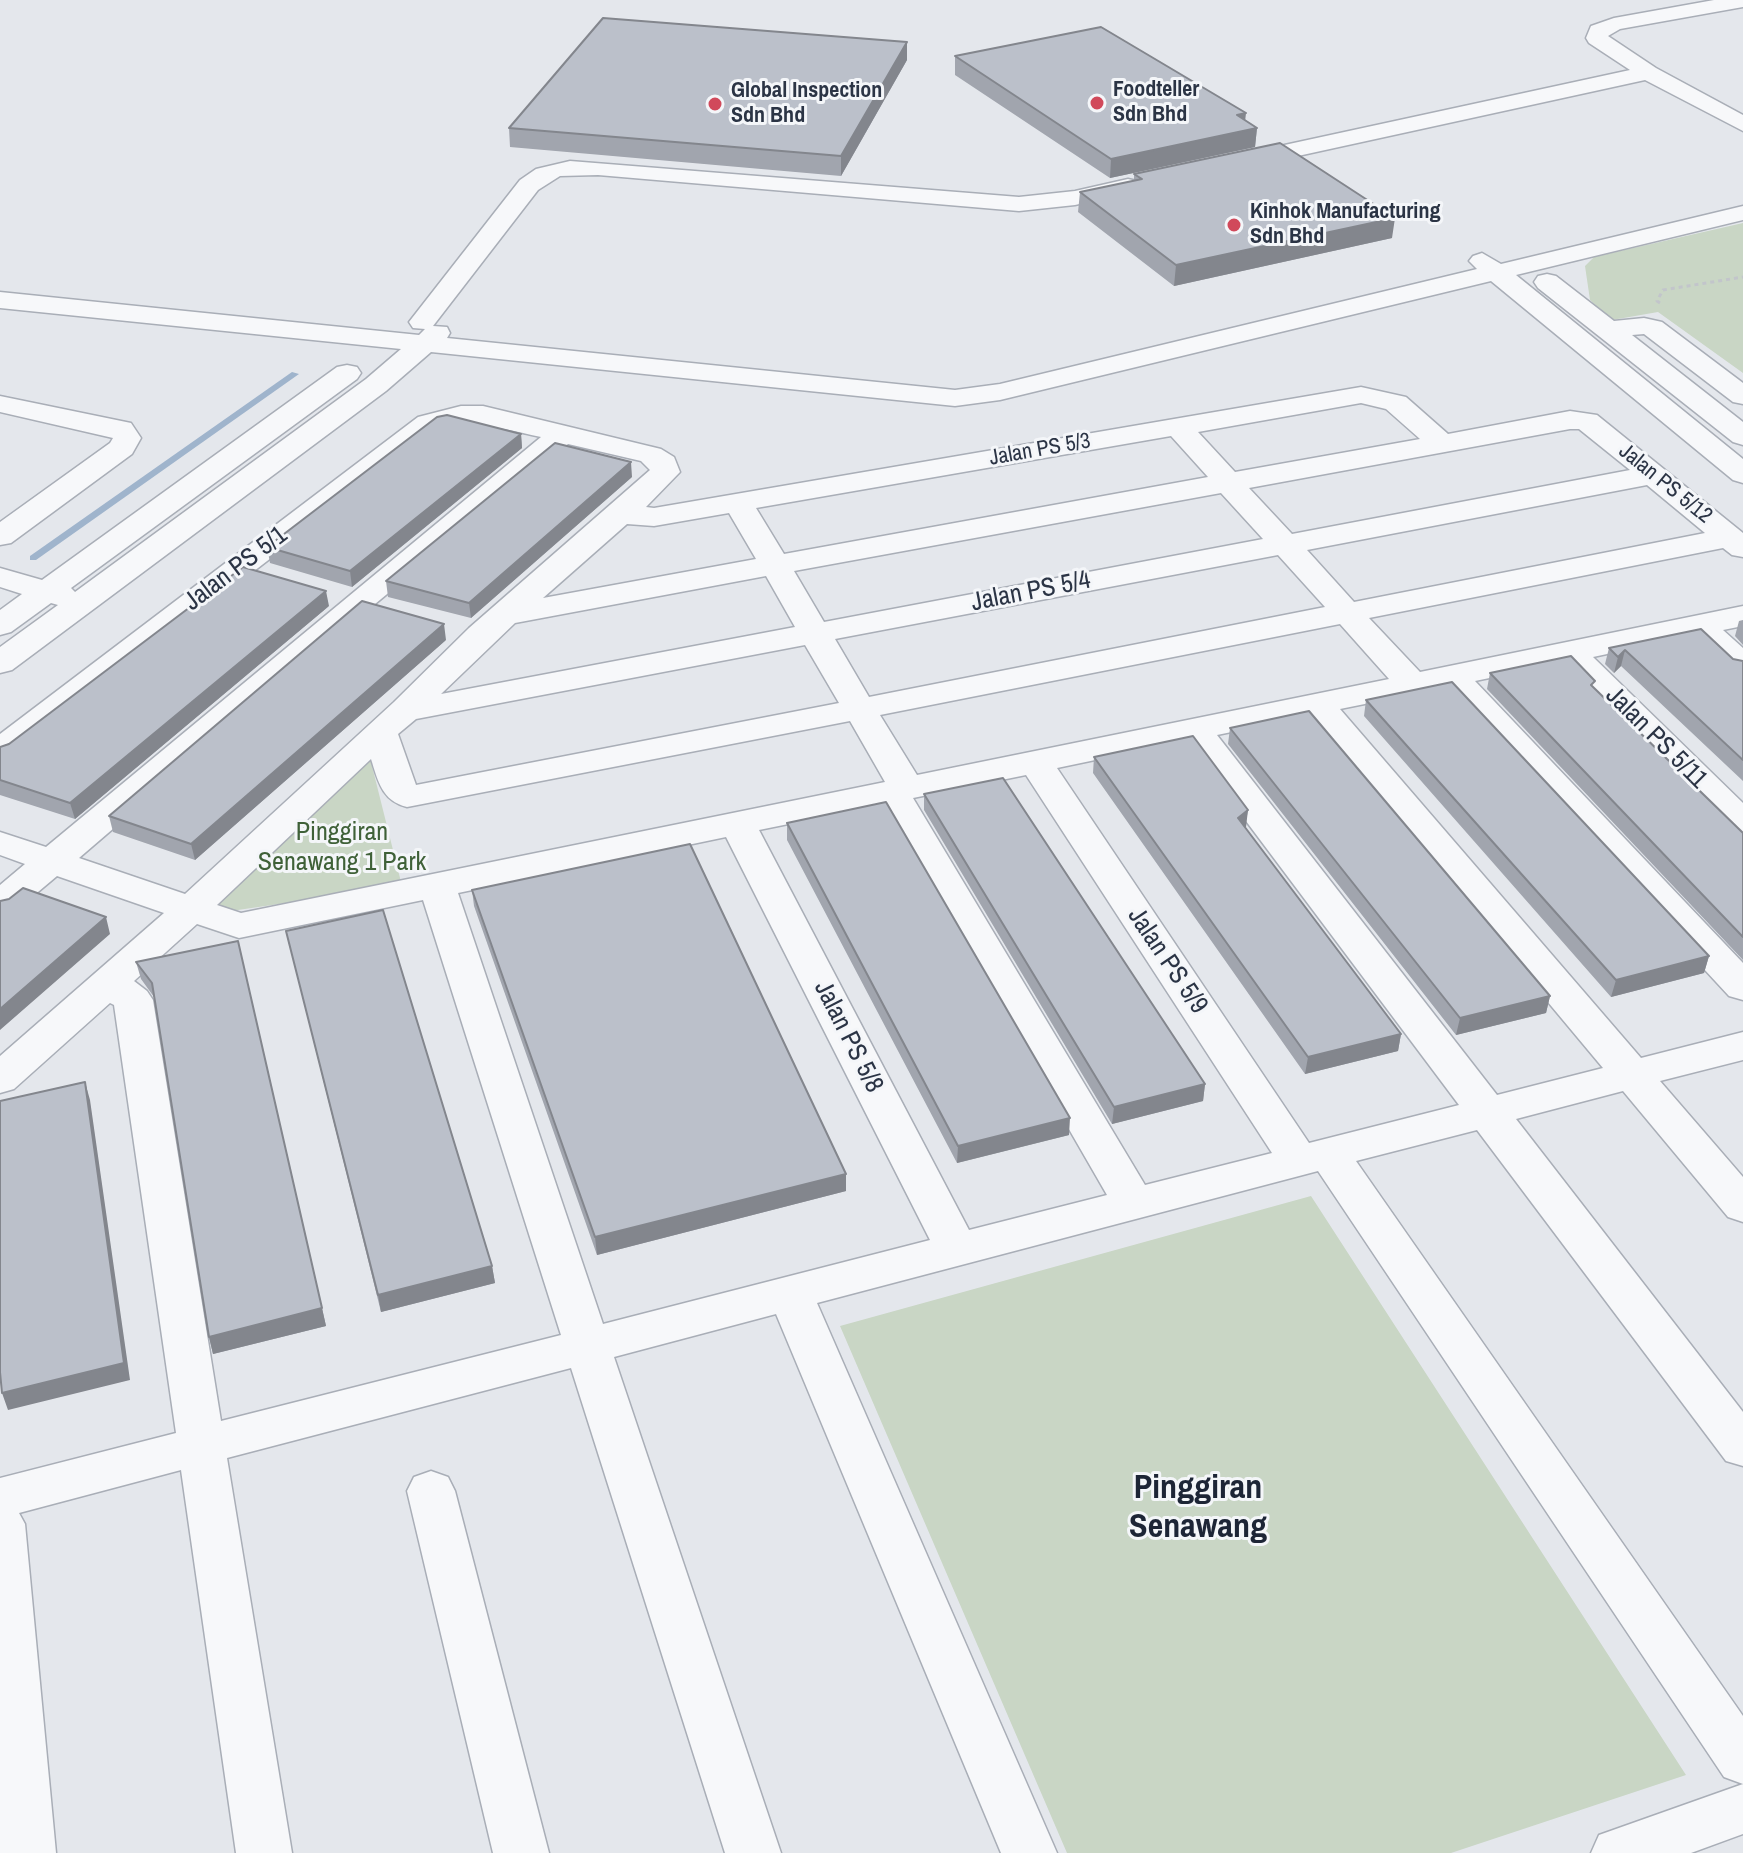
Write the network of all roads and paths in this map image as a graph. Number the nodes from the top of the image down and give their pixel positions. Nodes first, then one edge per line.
1 (1743, 1) edge
2 (1648, 73) junction
3 (1743, 124) edge
4 (1215, 167) edge
5 (1153, 181) edge
6 (1743, 195) edge
7 (1743, 213) edge
8 (1580, 253) junction
9 (1502, 262) junction
10 (1743, 277) edge
11 (0, 278) edge
12 (1437, 287) junction
13 (0, 300) edge
14 (1575, 303) junction
15 (1535, 305) junction
16 (1668, 310) dead end
17 (277, 329) junction
18 (1609, 330) junction
19 (419, 331) junction
20 (520, 353) junction
21 (339, 380) junction
22 (376, 385) junction
23 (1743, 396) edge
24 (0, 404) edge
25 (1177, 426) junction
26 (564, 433) junction
27 (1743, 436) edge
28 (1441, 443) junction
29 (1743, 474) edge
30 (1653, 475) junction
31 (1228, 483) junction
32 (737, 501) junction
33 (622, 515) junction
34 (0, 536) edge
35 (1736, 543) edge
36 (1284, 544) junction
37 (775, 566) junction
38 (0, 577) edge
39 (47, 591) junction
40 (82, 602) junction
41 (1345, 612) junction
42 (1743, 616) edge
43 (0, 625) edge
44 (1699, 625) junction
45 (478, 626) junction
46 (815, 633) junction
47 (1569, 652) junction
48 (0, 663) edge
49 (1743, 666) edge
50 (1452, 676) junction
51 (1412, 684) junction
52 (1317, 704) junction
53 (860, 709) junction
54 (408, 710) junction
55 (1194, 729) junction
56 (380, 732) junction
57 (0, 751) edge
58 (1035, 762) junction
59 (900, 790) junction
60 (1743, 823) edge
61 (738, 824) junction
62 (0, 843) edge
63 (53, 861) junction
64 (437, 886) junction
65 (0, 905) edge
66 (190, 910) junction
67 (109, 982) junction
68 (1743, 987) edge
69 (1743, 1046) edge
70 (1631, 1075) junction
71 (0, 1079) edge
72 (1485, 1113) junction
73 (1314, 1157) junction
74 (1134, 1204) junction
75 (1743, 1206) edge
76 (957, 1250) junction
77 (790, 1293) junction
78 (587, 1346) junction
79 (203, 1445) junction
80 (1743, 1447) edge
81 (431, 1491) dead end
82 (0, 1498) edge
83 (0, 1524) edge
84 (1743, 1760) edge
85 (1743, 1809) edge
86 (1643, 1849) edge
87 (28, 1853) edge
88 (264, 1853) edge
89 (521, 1853) edge
90 (753, 1853) edge
91 (1029, 1853) edge

1 - 2 street
2 - 3 street
2 - 4 street
5 - 19 street
6 - 9 street
7 - 8 street
8 - 9 street
8 - 14 street
9 - 12 street
9 - 14 street
9 - 15 street
9 - 19 street
10 - 16 path
11 - 19 street
12 - 15 street
12 - 20 street
13 - 17 street
14 - 18 street
15 - 29 street
17 - 19 street
17 - 21 street
18 - 23 street
18 - 27 street
19 - 20 street
19 - 21 street
19 - 22 street
20 - 22 street
21 - 39 street
22 - 40 street
24 - 34 street
25 - 28 street, Jalan PS 5/3
25 - 31 street
25 - 32 street, Jalan PS 5/3
26 - 33 street, Jalan PS 5/1
26 - 57 street, Jalan PS 5/1
26 - 63 street
28 - 30 street, Jalan PS 5/12
28 - 31 street
30 - 35 street, Jalan PS 5/12
30 - 36 street, Jalan PS 5/4
31 - 36 street
31 - 37 street
32 - 33 street, Jalan PS 5/3
32 - 37 street
33 - 45 street
35 - 41 street
36 - 41 street
36 - 46 street, Jalan PS 5/4
37 - 45 street
37 - 46 street
38 - 39 street
39 - 40 street
39 - 43 street
40 - 48 street
41 - 51 street
41 - 53 street
42 - 44 street
44 - 47 street
44 - 49 street
45 - 54 street
46 - 53 street
46 - 54 street, Jalan PS 5/4
47 - 50 street
47 - 60 street, Jalan PS 5/11
50 - 51 street
50 - 68 street
51 - 52 street
52 - 55 street
52 - 70 street
53 - 56 street
53 - 59 street
54 - 56 street
55 - 58 street
55 - 72 street
56 - 66 street
58 - 59 street
58 - 73 street, Jalan PS 5/9
59 - 61 street
59 - 74 street
61 - 64 street
61 - 76 street, Jalan PS 5/8
62 - 63 street
63 - 65 street
63 - 66 street
64 - 66 street
64 - 78 street
66 - 67 street
67 - 71 street
67 - 79 street
69 - 70 street
70 - 72 street
70 - 75 street
72 - 73 street
72 - 80 street
73 - 74 street
73 - 84 street, Jalan PS 5/9
74 - 76 street
76 - 77 street
77 - 78 street
77 - 91 street
78 - 79 street
78 - 90 street
79 - 82 street
79 - 88 street
81 - 89 street
83 - 87 street
85 - 86 street

